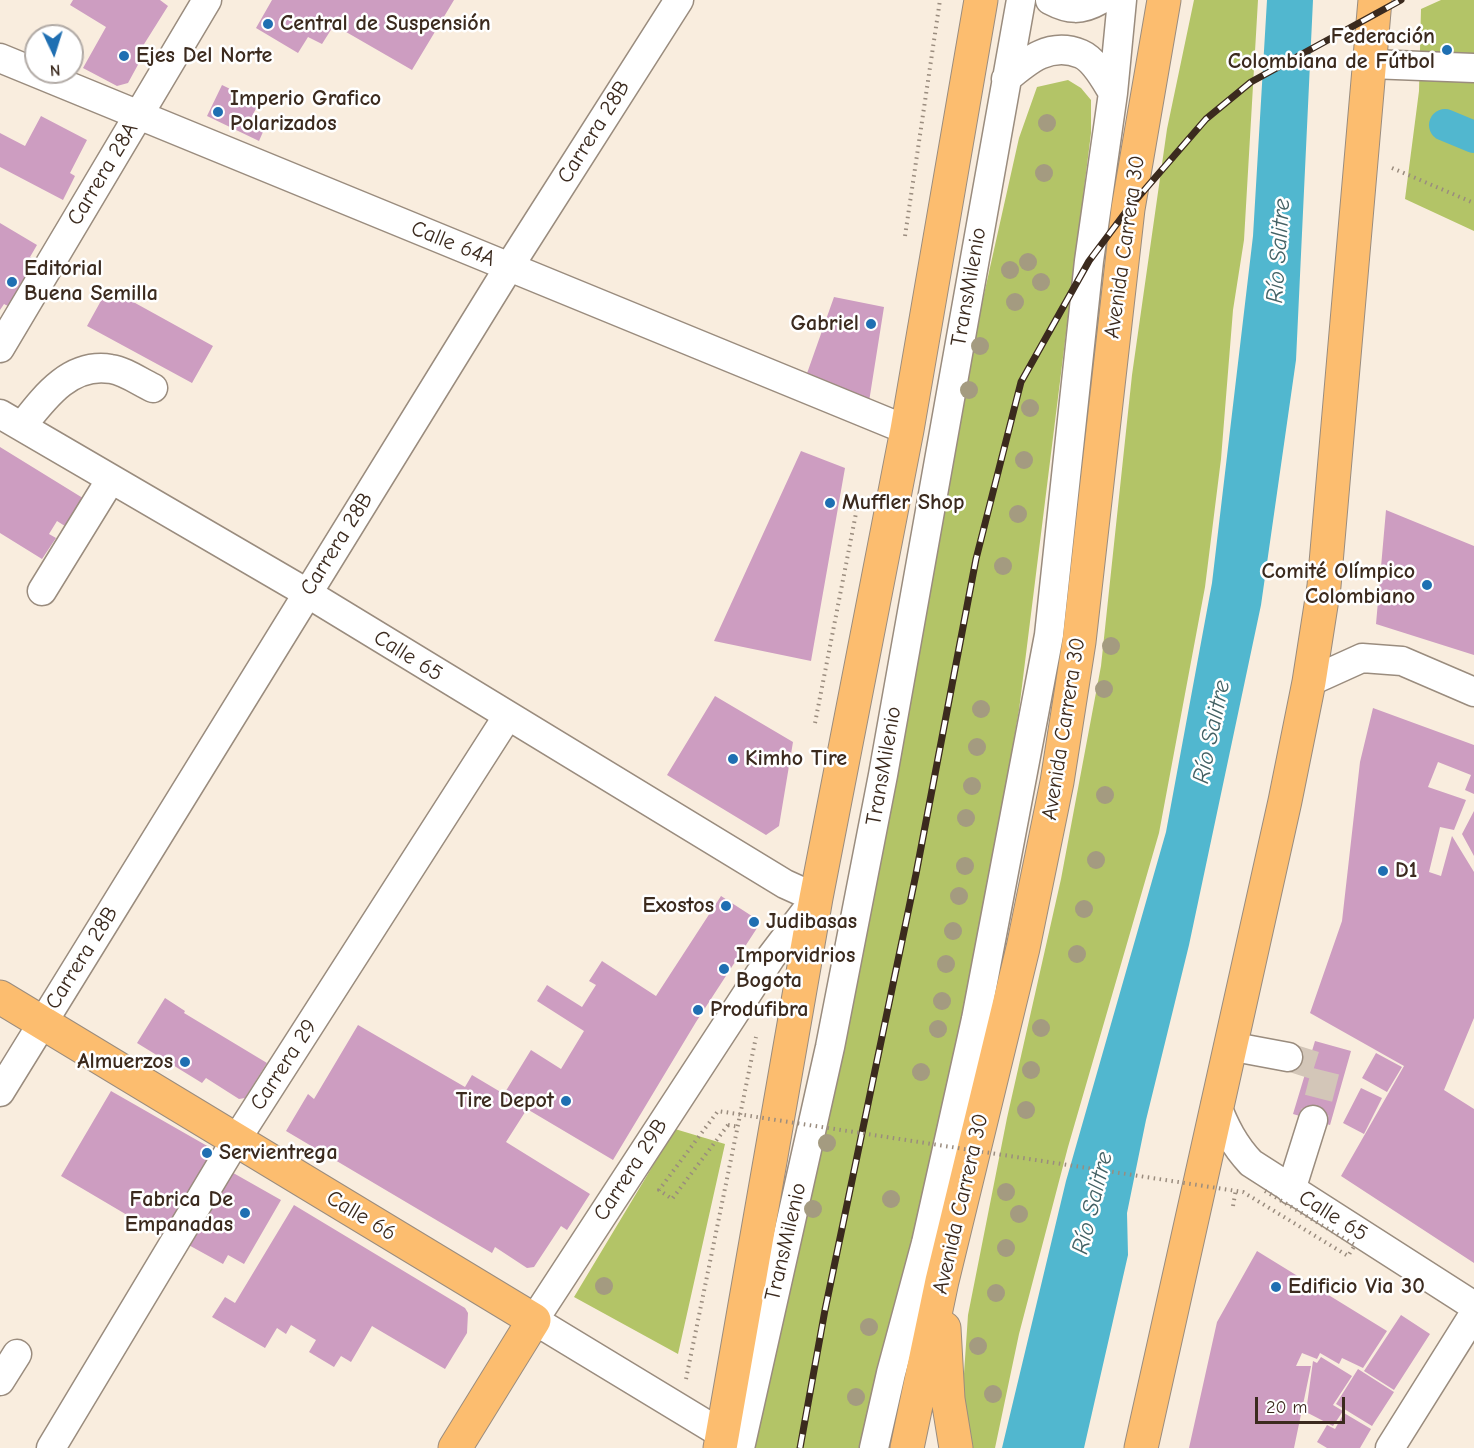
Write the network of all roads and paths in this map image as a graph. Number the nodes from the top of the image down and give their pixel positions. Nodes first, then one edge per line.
1 (207, 0) edge
2 (679, 0) edge
3 (940, 0) edge
4 (981, 0) edge
5 (1021, 0) edge
6 (1050, 0) edge
7 (1100, 0) edge
8 (1122, 0) edge
9 (1164, 0) edge
10 (1376, 0) edge
11 (0, 58) edge
12 (1370, 64) junction
13 (1474, 68) edge
14 (1006, 79) junction
15 (1113, 93) junction
16 (138, 115) junction
17 (1382, 164) dead end
18 (1474, 203) edge
19 (905, 239) dead end
20 (509, 267) junction
21 (0, 348) edge
22 (153, 388) dead end
23 (11, 420) edge
24 (907, 430) junction
25 (111, 479) junction
26 (860, 493) dead end
27 (42, 591) dead end
28 (307, 593) junction
29 (1309, 681) junction
30 (1474, 692) edge
31 (507, 717) junction
32 (815, 724) dead end
33 (816, 898) junction
34 (0, 997) edge
35 (43, 1023) junction
36 (758, 1025) dead end
37 (1229, 1046) junction
38 (1288, 1057) tunnel mouth
39 (0, 1092) edge
40 (1216, 1104) junction
41 (1312, 1120) tunnel mouth
42 (728, 1125) dead end
43 (236, 1140) junction
44 (1278, 1190) junction
45 (942, 1281) junction
46 (1474, 1306) edge
47 (1474, 1314) edge
48 (534, 1320) junction
49 (17, 1354) dead end
50 (0, 1381) edge
51 (690, 1415) junction
52 (727, 1443) edge
53 (955, 1444) edge
54 (51, 1448) edge
55 (455, 1448) edge
56 (874, 1448) edge
57 (907, 1448) edge
58 (1141, 1448) edge
59 (1390, 1448) edge

1 - 16 street, Carrera 28A
2 - 20 street, Carrera 28B
3 - 19 path
4 - 24 main road
5 - 14 street, TransMilenio
6 - 7 street
8 - 15 street
9 - 45 main road, Avenida Carrera 30
10 - 12 main road
11 - 16 street, Calle 64A
12 - 13 street
12 - 29 main road
14 - 15 street
14 - 52 street, TransMilenio
15 - 56 street
16 - 20 street, Calle 64A
16 - 21 street, Carrera 28A
17 - 18 path
20 - 24 street, Calle 64A
20 - 28 street, Carrera 28B
22 - 23 street
23 - 25 street, Calle 65
24 - 33 main road
25 - 27 street
25 - 28 street, Calle 65
26 - 32 path
28 - 31 street, Calle 65
28 - 35 street, Carrera 28B
29 - 30 street
29 - 37 main road
31 - 33 street, Calle 65
31 - 43 street, Carrera 29
33 - 48 street, Carrera 29B
33 - 52 main road
34 - 35 main road, Calle 66
35 - 39 street, Carrera 28B
35 - 43 main road, Calle 66
36 - 51 path
37 - 38 street
37 - 40 main road
40 - 44 street, Calle 65
40 - 58 main road
41 - 44 street
42 - 44 path, bridge
43 - 48 main road, Calle 66
43 - 54 street, Carrera 29
44 - 46 street, Calle 65
45 - 53 main road
45 - 57 main road, Avenida Carrera 30
47 - 59 street
48 - 51 street, Calle 66
48 - 55 main road, Carrera 29B
49 - 50 street
51 - 52 street, Calle 66

